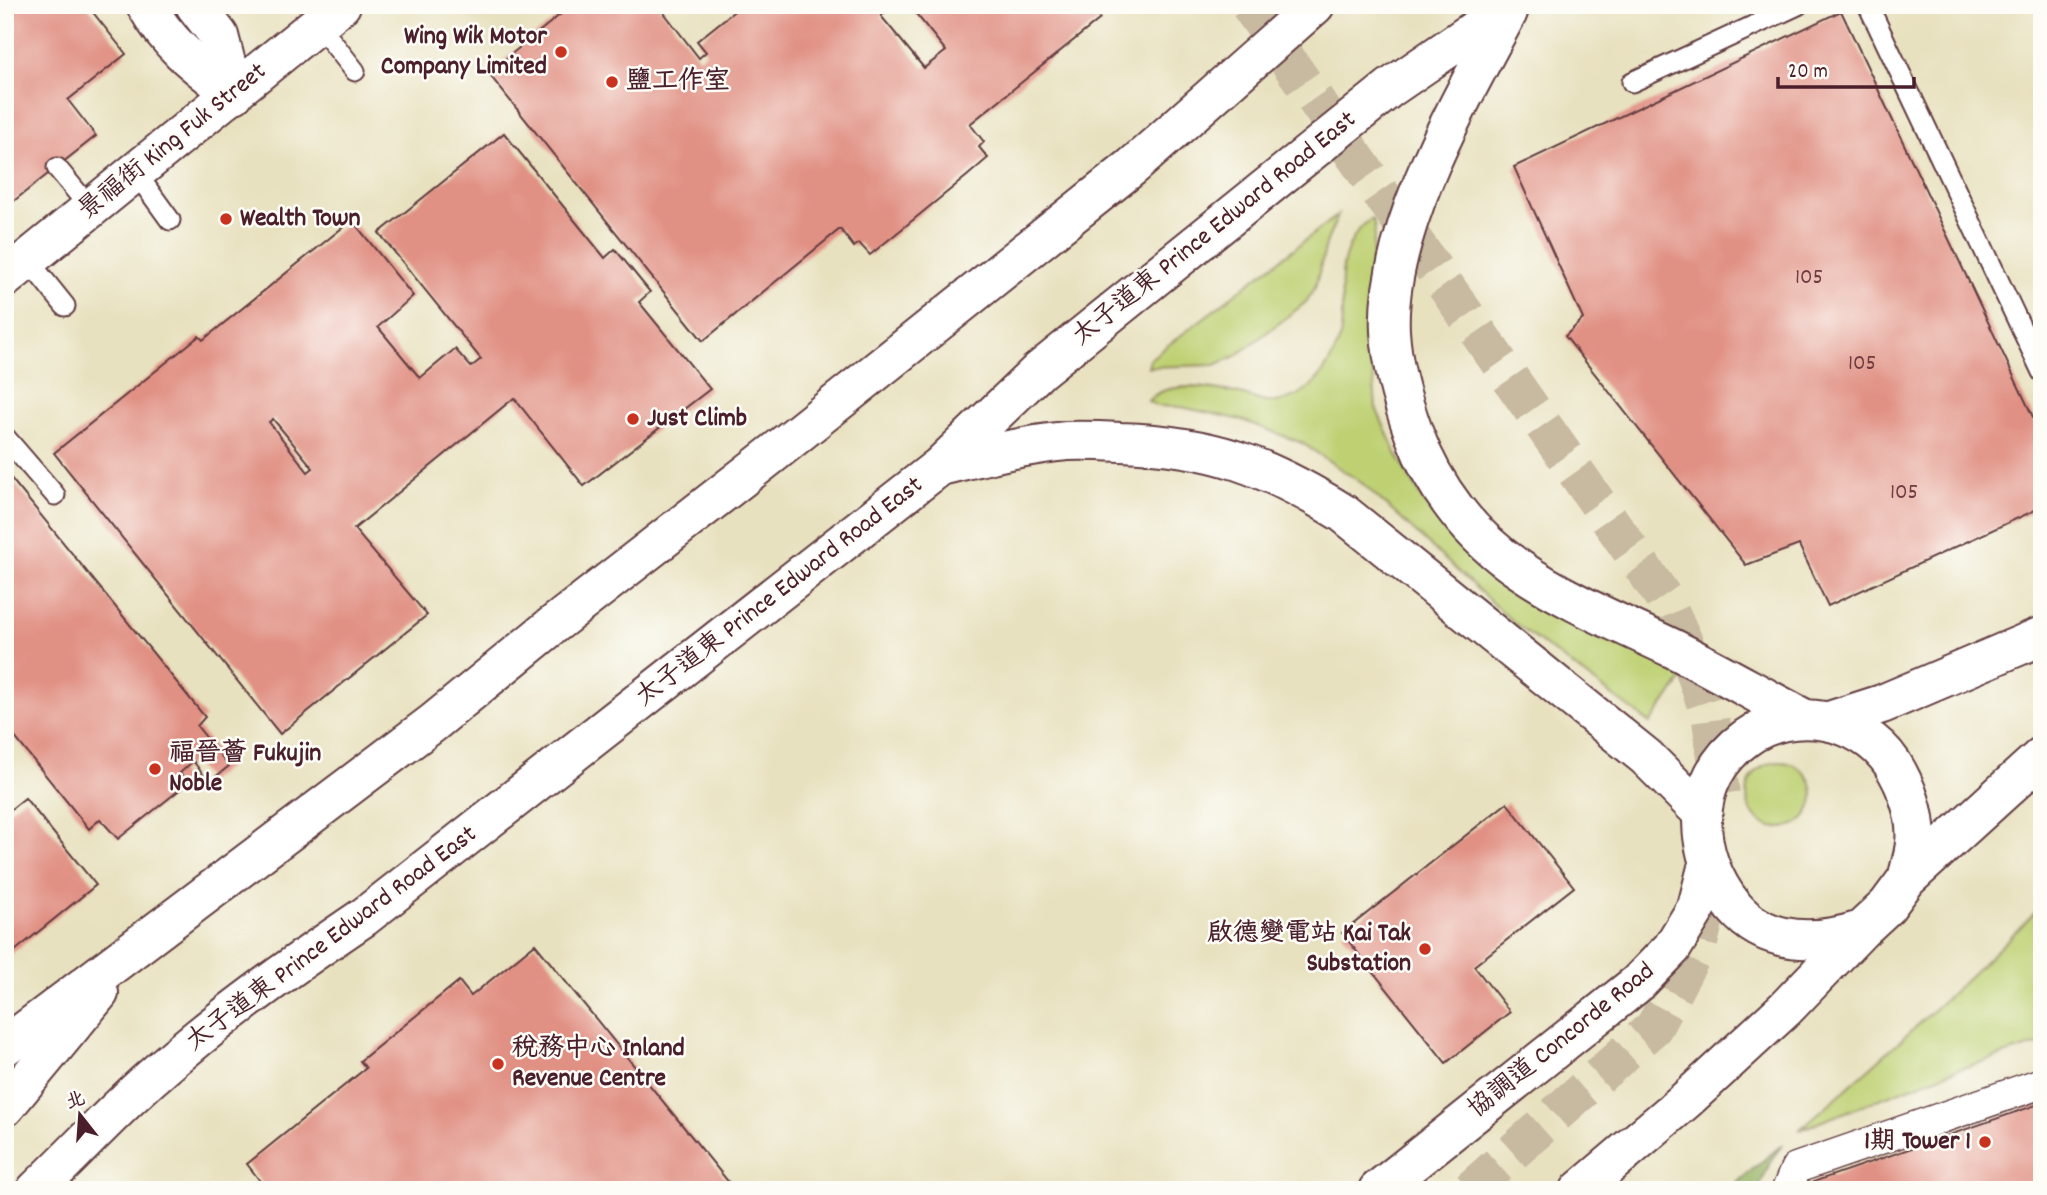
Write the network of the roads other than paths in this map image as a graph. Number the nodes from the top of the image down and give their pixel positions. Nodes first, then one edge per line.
1 (146, 5) edge
2 (195, 5) edge
3 (1315, 5) edge
4 (1511, 5) edge
5 (1798, 5) edge
6 (1868, 5) edge
7 (330, 15) edge
8 (355, 71) dead end
9 (1632, 82) dead end
10 (234, 94) junction
11 (57, 167) dead end
12 (136, 173) junction
13 (90, 209) junction
14 (170, 220) dead end
15 (17, 269) edge
16 (65, 306) dead end
17 (2042, 372) edge
18 (5, 437) edge
19 (940, 466) junction
20 (55, 495) dead end
21 (2042, 636) edge
22 (1817, 720) junction
23 (2042, 757) edge
24 (1701, 812) junction
25 (1708, 864) junction
26 (1907, 879) junction
27 (1861, 930) junction
28 (129, 952) junction
29 (5, 1046) edge
30 (2042, 1083) edge
31 (5, 1107) edge
32 (42, 1186) edge
33 (1378, 1190) edge
34 (1580, 1190) edge
35 (1787, 1190) edge

1 - 10 main road
2 - 10 main road
3 - 28 main road
4 - 19 main road, 太子道東 Prince Edward Road East
4 - 22 main road
5 - 9 lane
6 - 17 lane
7 - 8 lane
7 - 10 main road, 景福街 King Fuk Street
10 - 12 main road, 景福街 King Fuk Street
11 - 13 lane
12 - 13 main road, 景福街 King Fuk Street
12 - 14 lane
13 - 15 main road, 景福街 King Fuk Street
15 - 16 lane
18 - 20 lane
19 - 24 main road
19 - 32 main road, 太子道東 Prince Edward Road East
21 - 22 main road, 協調道 Concorde Road
22 - 24 main road, 協調道 Concorde Road
22 - 26 main road, 協調道 Concorde Road
23 - 26 main road, 協調道 Concorde Road
24 - 25 main road, 協調道 Concorde Road
25 - 27 main road, 協調道 Concorde Road
25 - 33 main road, 協調道 Concorde Road
26 - 27 main road, 協調道 Concorde Road
27 - 34 main road, 協調道 Concorde Road
28 - 29 main road
28 - 31 main road
30 - 35 street

